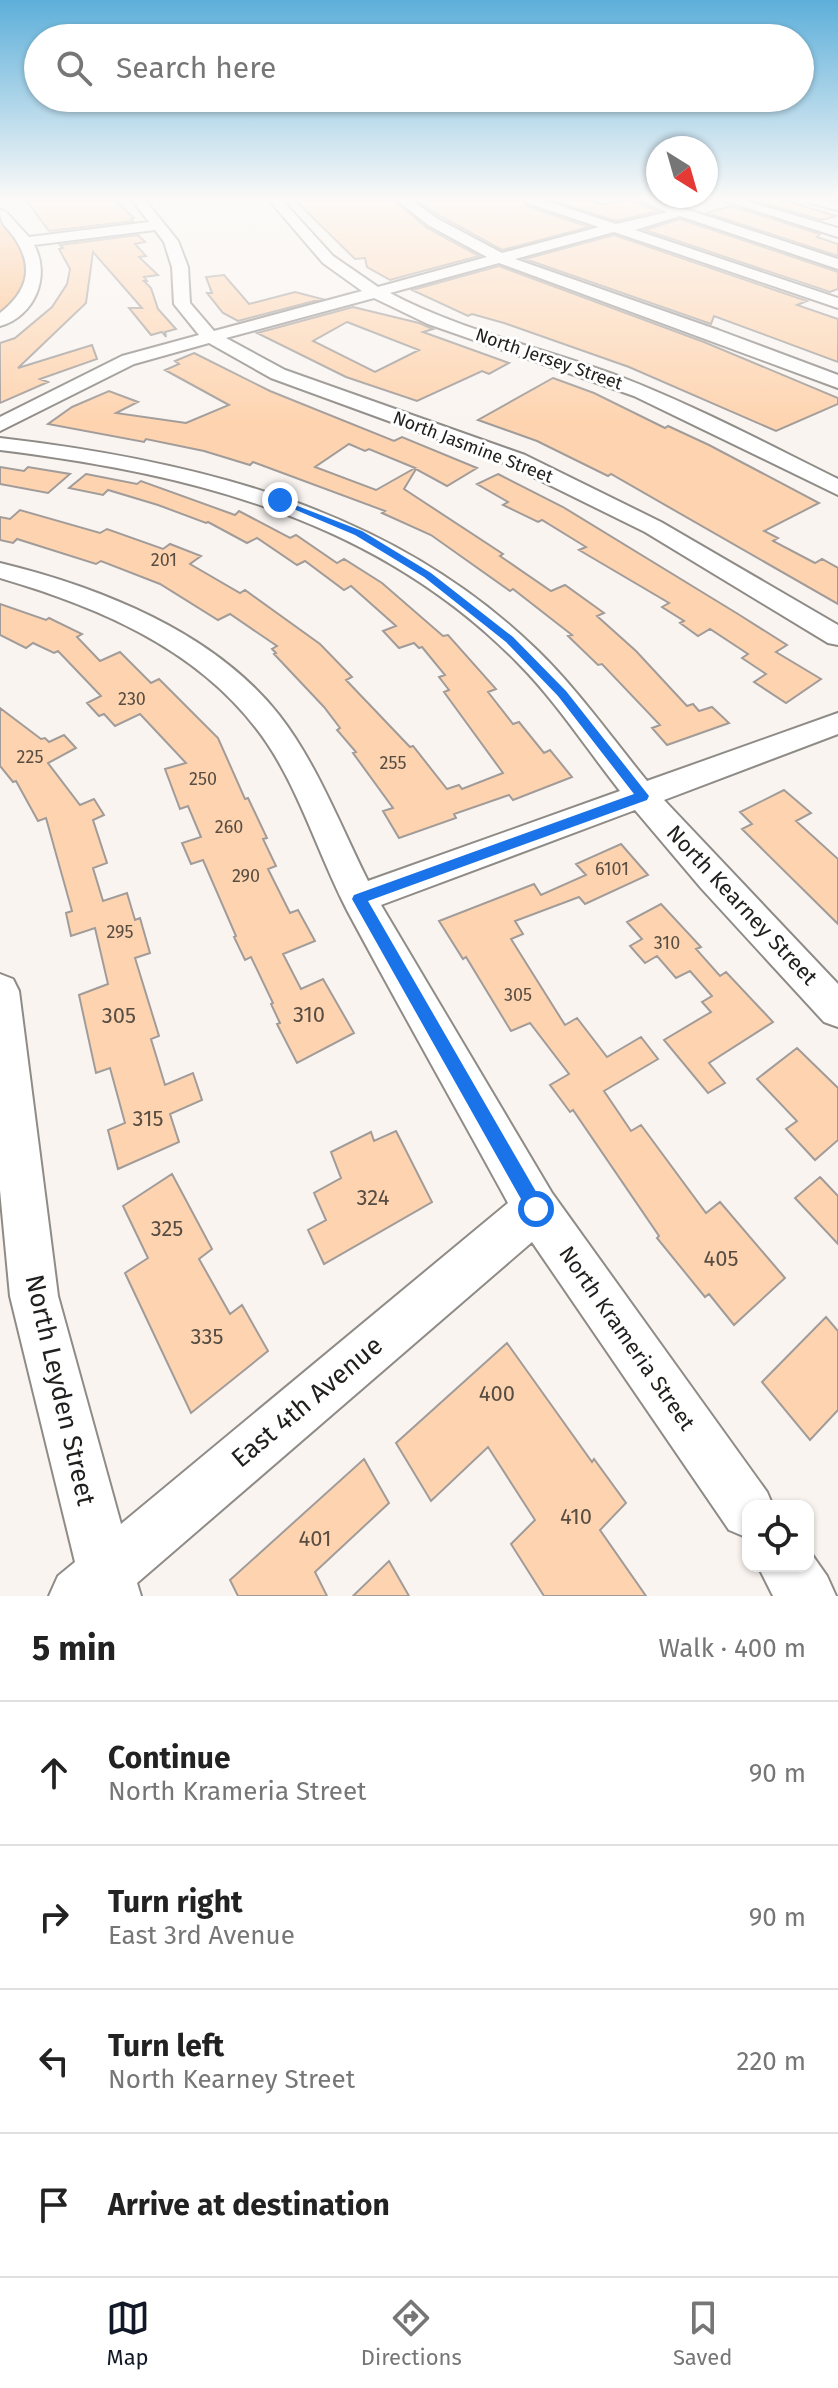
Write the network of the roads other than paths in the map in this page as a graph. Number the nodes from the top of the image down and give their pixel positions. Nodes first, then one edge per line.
1 (37, 274) edge
2 (180, 274) edge
3 (351, 274) edge
4 (439, 274) edge
5 (550, 274) edge
6 (752, 274) edge
7 (375, 292) junction
8 (838, 303) edge
9 (0, 321) edge
10 (209, 336) junction
11 (838, 382) edge
12 (0, 425) edge
13 (0, 444) edge
14 (838, 488) edge
15 (0, 570) edge
16 (838, 637) edge
17 (838, 723) edge
18 (642, 796) junction
19 (359, 899) junction
20 (0, 991) edge
21 (838, 1010) edge
22 (536, 1209) junction
23 (742, 1502) edge
24 (790, 1572) edge
25 (98, 1589) edge
26 (807, 1596) edge

1 - 9 street
2 - 10 street, North Jasmine Street
3 - 7 street, North Jersey Street
4 - 7 street
5 - 11 street
6 - 8 street
7 - 10 street
7 - 14 street, North Jersey Street
10 - 12 street
10 - 16 street, North Jasmine Street
13 - 18 street, North Kearney Street
15 - 19 street, North Krameria Street
17 - 18 street
18 - 19 street
18 - 21 street, North Kearney Street
19 - 22 street, North Krameria Street
20 - 25 street, North Leyden Street
22 - 23 street, North Krameria Street
22 - 25 street, East 4th Avenue
24 - 26 street

